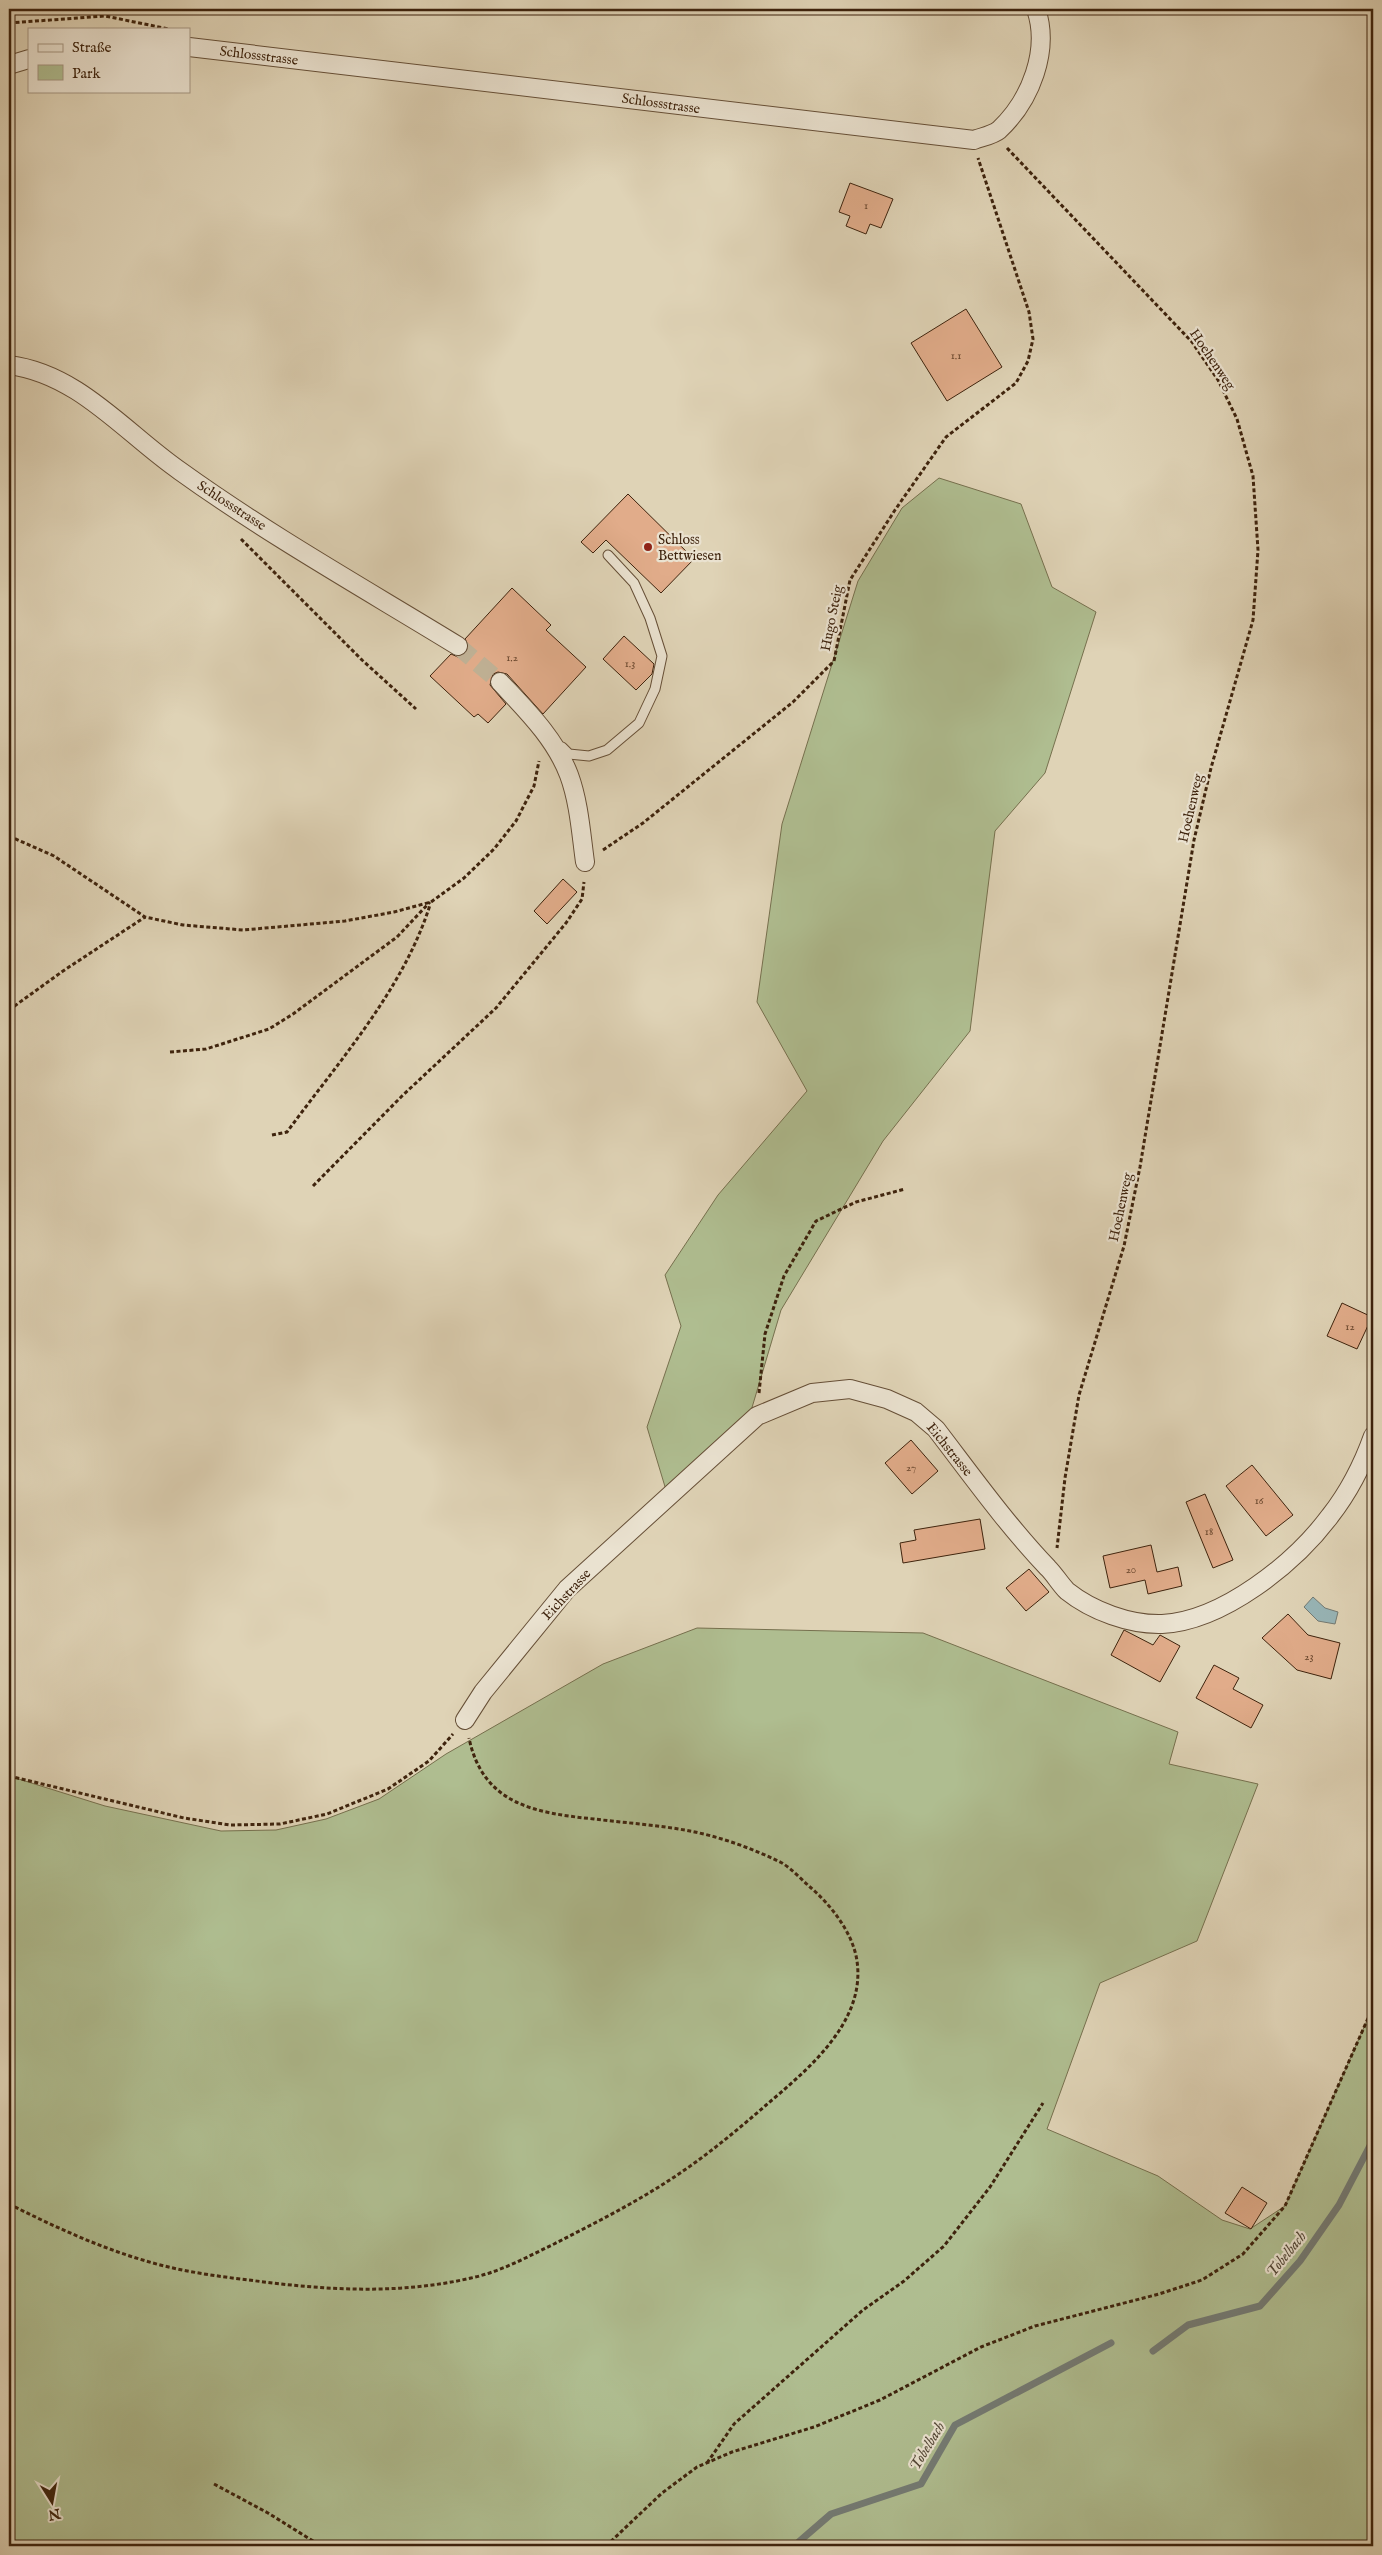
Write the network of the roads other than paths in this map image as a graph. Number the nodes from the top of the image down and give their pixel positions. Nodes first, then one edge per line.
1 (1036, 9) edge
2 (190, 47) edge
3 (28, 59) edge
4 (9, 65) edge
5 (9, 365) edge
6 (608, 555) dead end
7 (458, 646) tunnel mouth
8 (500, 682) tunnel mouth
9 (542, 726) junction
10 (585, 862) road end
11 (1373, 1436) edge
12 (465, 1720) road end

1 - 2 street, Schlossstrasse
3 - 4 street
5 - 7 street, Schlossstrasse
6 - 9 lane
8 - 9 street
9 - 10 street
11 - 12 street, Eichstrasse

